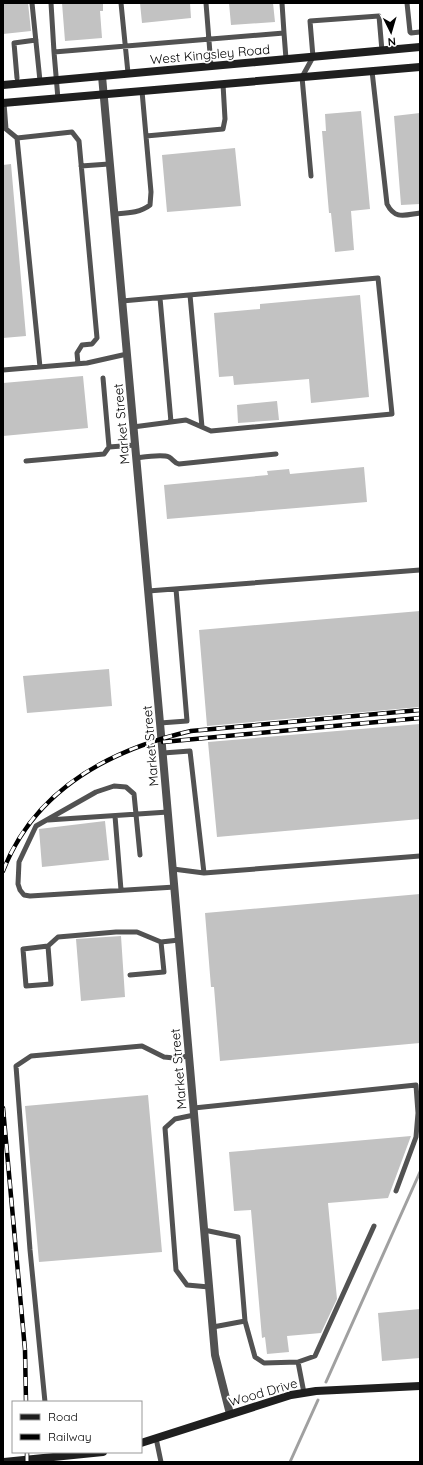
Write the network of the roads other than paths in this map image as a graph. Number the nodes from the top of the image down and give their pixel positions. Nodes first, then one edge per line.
1 (32, 3) edge
2 (51, 3) edge
3 (121, 3) edge
4 (206, 3) edge
5 (282, 3) edge
6 (407, 3) edge
7 (284, 32) junction
8 (420, 32) edge
9 (208, 39) junction
10 (36, 40) junction
11 (125, 46) junction
12 (420, 47) edge
13 (382, 51) junction
14 (54, 52) junction
15 (313, 57) junction
16 (286, 59) junction
17 (211, 66) junction
18 (420, 67) edge
19 (372, 71) junction
20 (128, 73) junction
21 (102, 76) junction
22 (302, 77) junction
23 (17, 78) dead end
24 (57, 80) junction
25 (40, 81) junction
26 (223, 84) junction
27 (3, 85) edge
28 (142, 92) junction
29 (103, 95) junction
30 (58, 99) junction
31 (3, 103) edge
32 (146, 136) junction
33 (17, 138) junction
34 (109, 164) junction
35 (81, 166) junction
36 (311, 176) dead end
37 (420, 213) edge
38 (114, 214) junction
39 (190, 295) junction
40 (160, 298) junction
41 (122, 301) junction
42 (127, 354) junction
43 (78, 364) junction
44 (40, 367) junction
45 (3, 370) edge
46 (103, 378) dead end
47 (171, 422) junction
48 (133, 427) junction
49 (202, 427) junction
50 (135, 445) junction
51 (109, 448) junction
52 (276, 454) dead end
53 (136, 458) junction
54 (26, 461) dead end
55 (420, 570) edge
56 (176, 589) junction
57 (148, 591) junction
58 (160, 723) junction
59 (163, 753) junction
60 (168, 812) junction
61 (136, 814) junction
62 (115, 816) junction
63 (46, 820) junction
64 (140, 855) dead end
65 (420, 856) edge
66 (173, 869) junction
67 (204, 873) junction
68 (175, 887) junction
69 (121, 890) junction
70 (179, 940) junction
71 (161, 942) junction
72 (48, 946) junction
73 (130, 975) dead end
74 (189, 1056) junction
75 (194, 1111) junction
76 (396, 1191) dead end
77 (374, 1226) dead end
78 (204, 1230) junction
79 (209, 1287) junction
80 (245, 1321) junction
81 (213, 1327) junction
82 (298, 1362) junction
83 (420, 1386) edge
84 (304, 1393) junction
85 (45, 1401) edge
86 (230, 1414) junction
87 (156, 1438) junction
88 (142, 1443) edge
89 (88, 1453) edge
90 (57, 1455) edge
91 (4, 1462) edge
92 (161, 1462) edge

1 - 10 lane
2 - 14 lane
3 - 11 lane
4 - 9 lane
5 - 7 lane
6 - 8 lane
7 - 9 lane
7 - 16 lane
9 - 11 lane
9 - 17 lane
10 - 23 lane
10 - 25 lane
11 - 14 lane
11 - 20 lane
12 - 13 main road, West Kingsley Road
13 - 15 main road, West Kingsley Road
13 - 15 lane
14 - 24 lane
15 - 16 main road, West Kingsley Road
15 - 22 lane
16 - 17 main road, West Kingsley Road
17 - 20 main road, West Kingsley Road
18 - 19 main road
19 - 22 main road
19 - 37 lane
20 - 21 main road, West Kingsley Road
21 - 24 main road, West Kingsley Road
21 - 29 street, Market Street
22 - 26 main road
22 - 36 lane
24 - 25 main road, West Kingsley Road
24 - 30 lane
25 - 27 main road, West Kingsley Road
26 - 28 main road
26 - 32 lane
28 - 29 main road
28 - 32 lane
29 - 30 main road
29 - 34 street, Market Street
30 - 31 main road
31 - 33 lane
32 - 38 lane
33 - 35 lane
33 - 44 lane
34 - 35 lane
34 - 38 street, Market Street
35 - 43 lane
38 - 41 street, Market Street
39 - 40 lane
39 - 49 lane
39 - 49 lane
40 - 41 lane
40 - 47 lane
41 - 42 street, Market Street
42 - 43 lane
42 - 48 street, Market Street
43 - 44 lane
44 - 45 lane
46 - 51 lane
47 - 48 lane
47 - 49 lane
48 - 50 street, Market Street
50 - 51 lane
50 - 53 street, Market Street
51 - 54 lane
52 - 53 lane
53 - 57 street, Market Street
55 - 56 lane
56 - 57 lane
56 - 58 lane
57 - 58 street, Market Street
58 - 59 street, Market Street
59 - 60 street, Market Street
59 - 67 lane
60 - 61 lane
60 - 66 street, Market Street
61 - 62 lane
61 - 63 lane
61 - 64 lane
62 - 63 lane
62 - 69 lane
63 - 69 lane
65 - 67 lane
66 - 67 lane
66 - 68 street, Market Street
68 - 69 lane
68 - 70 street, Market Street
70 - 71 lane
70 - 74 street, Market Street
71 - 72 lane
71 - 73 lane
72 - 72 lane
74 - 75 street, Market Street
74 - 85 lane
75 - 76 lane
75 - 78 street, Market Street
75 - 79 lane
77 - 82 lane
78 - 79 street, Market Street
78 - 80 lane
79 - 81 street, Market Street
80 - 81 lane
80 - 82 lane
81 - 86 street, Market Street
82 - 84 lane
83 - 84 main road, Wood Drive
84 - 86 main road, Wood Drive
86 - 87 main road, Wood Drive
87 - 88 main road, Wood Drive
87 - 92 lane
89 - 90 main road
90 - 91 main road

